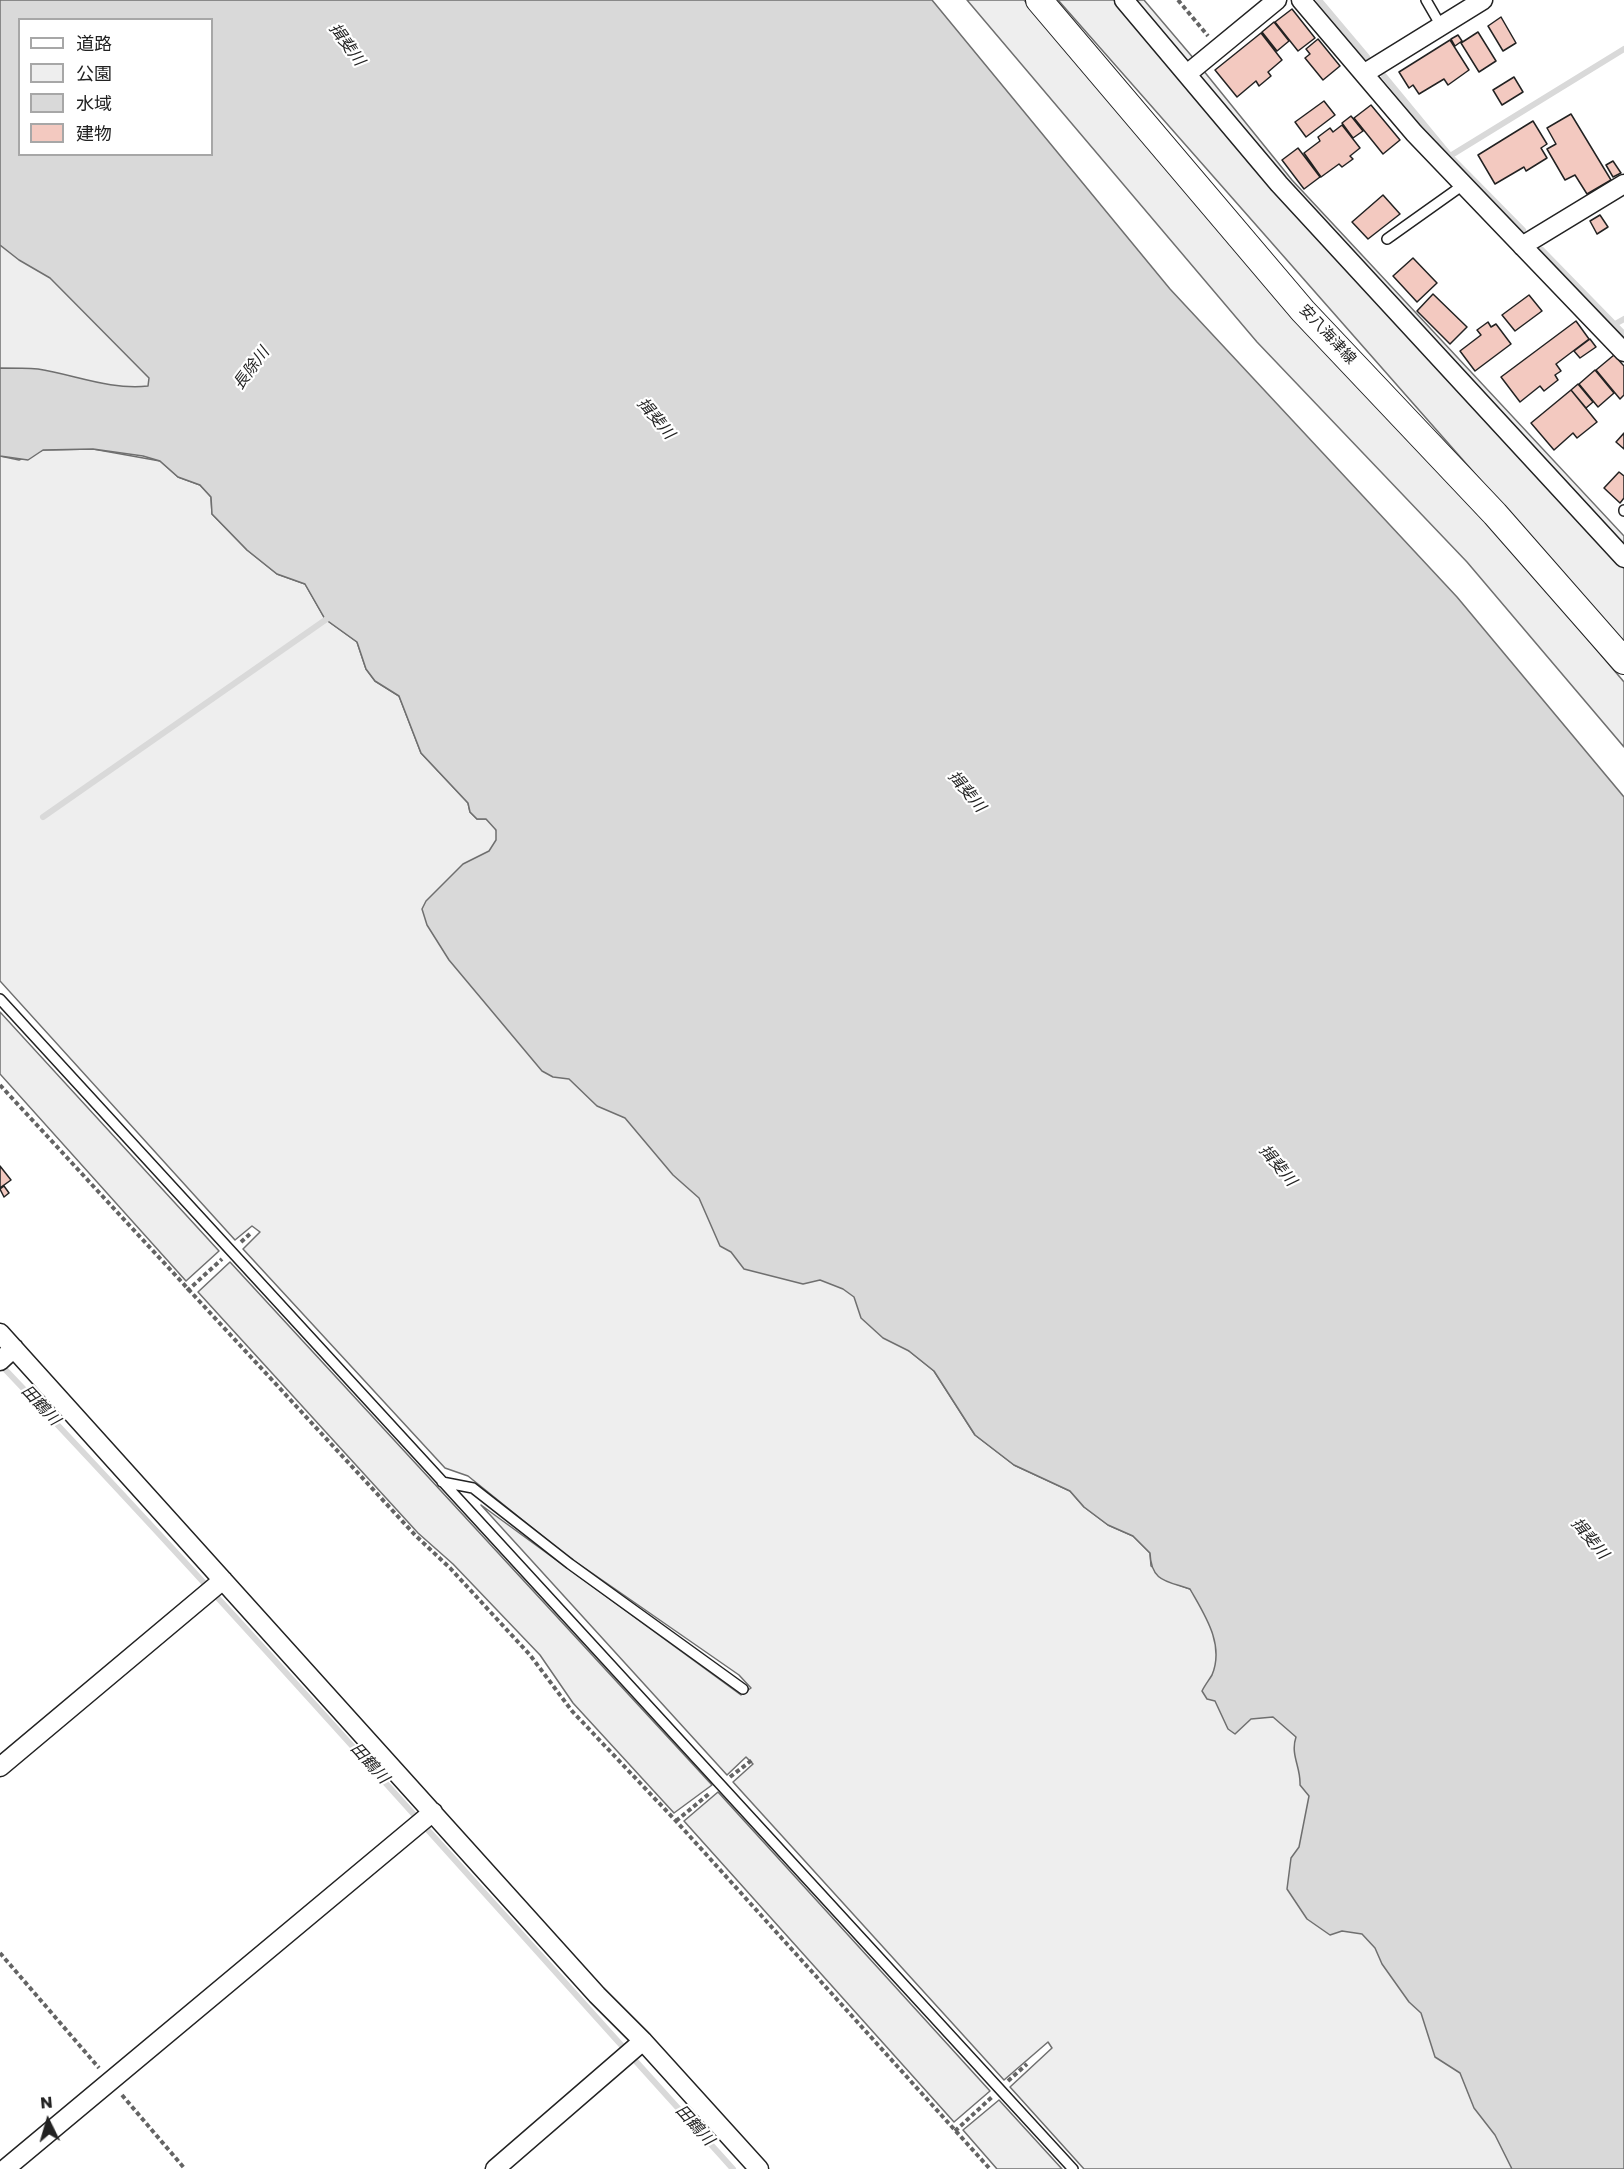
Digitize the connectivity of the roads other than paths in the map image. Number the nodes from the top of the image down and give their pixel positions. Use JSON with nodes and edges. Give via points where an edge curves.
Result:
{"nodes":[{"id":1,"x":1039,"y":0,"type":"edge"},
{"id":2,"x":1124,"y":0,"type":"edge"},
{"id":3,"x":1277,"y":0,"type":"edge"},
{"id":4,"x":1301,"y":0,"type":"edge"},
{"id":5,"x":1426,"y":0,"type":"edge"},
{"id":6,"x":1483,"y":0,"type":"edge"},
{"id":7,"x":1441,"y":26,"type":"junction"},
{"id":8,"x":1365,"y":73,"type":"junction"},
{"id":9,"x":1187,"y":74,"type":"junction"},
{"id":10,"x":1624,"y":184,"type":"edge"},
{"id":11,"x":1463,"y":185,"type":"junction"},
{"id":12,"x":1387,"y":239,"type":"dead end"},
{"id":13,"x":1522,"y":246,"type":"junction"},
{"id":14,"x":1624,"y":352,"type":"edge"},
{"id":15,"x":1624,"y":558,"type":"edge"},
{"id":16,"x":1624,"y":661,"type":"edge"},
{"id":17,"x":0,"y":999,"type":"edge"},
{"id":18,"x":0,"y":1333,"type":"edge"},
{"id":19,"x":8,"y":1354,"type":"edge"},
{"id":20,"x":442,"y":1482,"type":"junction"},
{"id":21,"x":221,"y":1582,"type":"junction"},
{"id":22,"x":743,"y":1689,"type":"dead end"},
{"id":23,"x":0,"y":1767,"type":"edge"},
{"id":24,"x":431,"y":1813,"type":"junction"},
{"id":25,"x":641,"y":2043,"type":"junction"},
{"id":26,"x":5,"y":2169,"type":"edge"},
{"id":27,"x":495,"y":2169,"type":"edge"},
{"id":28,"x":759,"y":2169,"type":"edge"},
{"id":29,"x":1073,"y":2169,"type":"edge"}],
"edges":[{"from":1,"to":16,"type":"main road","name":"安八海津線","via":[[1303,311],[1495,514]]},
{"from":2,"to":9,"type":"street"},
{"from":3,"to":9,"type":"street"},
{"from":4,"to":8,"type":"street"},
{"from":5,"to":7,"type":"lane"},
{"from":6,"to":7,"type":"street"},
{"from":7,"to":8,"type":"street"},
{"from":8,"to":11,"type":"street"},
{"from":9,"to":15,"type":"street","via":[[1346,258]]},
{"from":10,"to":13,"type":"street"},
{"from":11,"to":12,"type":"lane"},
{"from":11,"to":13,"type":"street"},
{"from":13,"to":14,"type":"street"},
{"from":17,"to":20,"type":"lane"},
{"from":18,"to":19,"type":"street"},
{"from":19,"to":21,"type":"street"},
{"from":20,"to":22,"type":"lane","via":[[473,1488],[570,1564]]},
{"from":20,"to":29,"type":"lane"},
{"from":21,"to":23,"type":"street"},
{"from":21,"to":24,"type":"street"},
{"from":24,"to":25,"type":"street"},
{"from":24,"to":26,"type":"street"},
{"from":25,"to":27,"type":"street"},
{"from":25,"to":28,"type":"street"}]}
